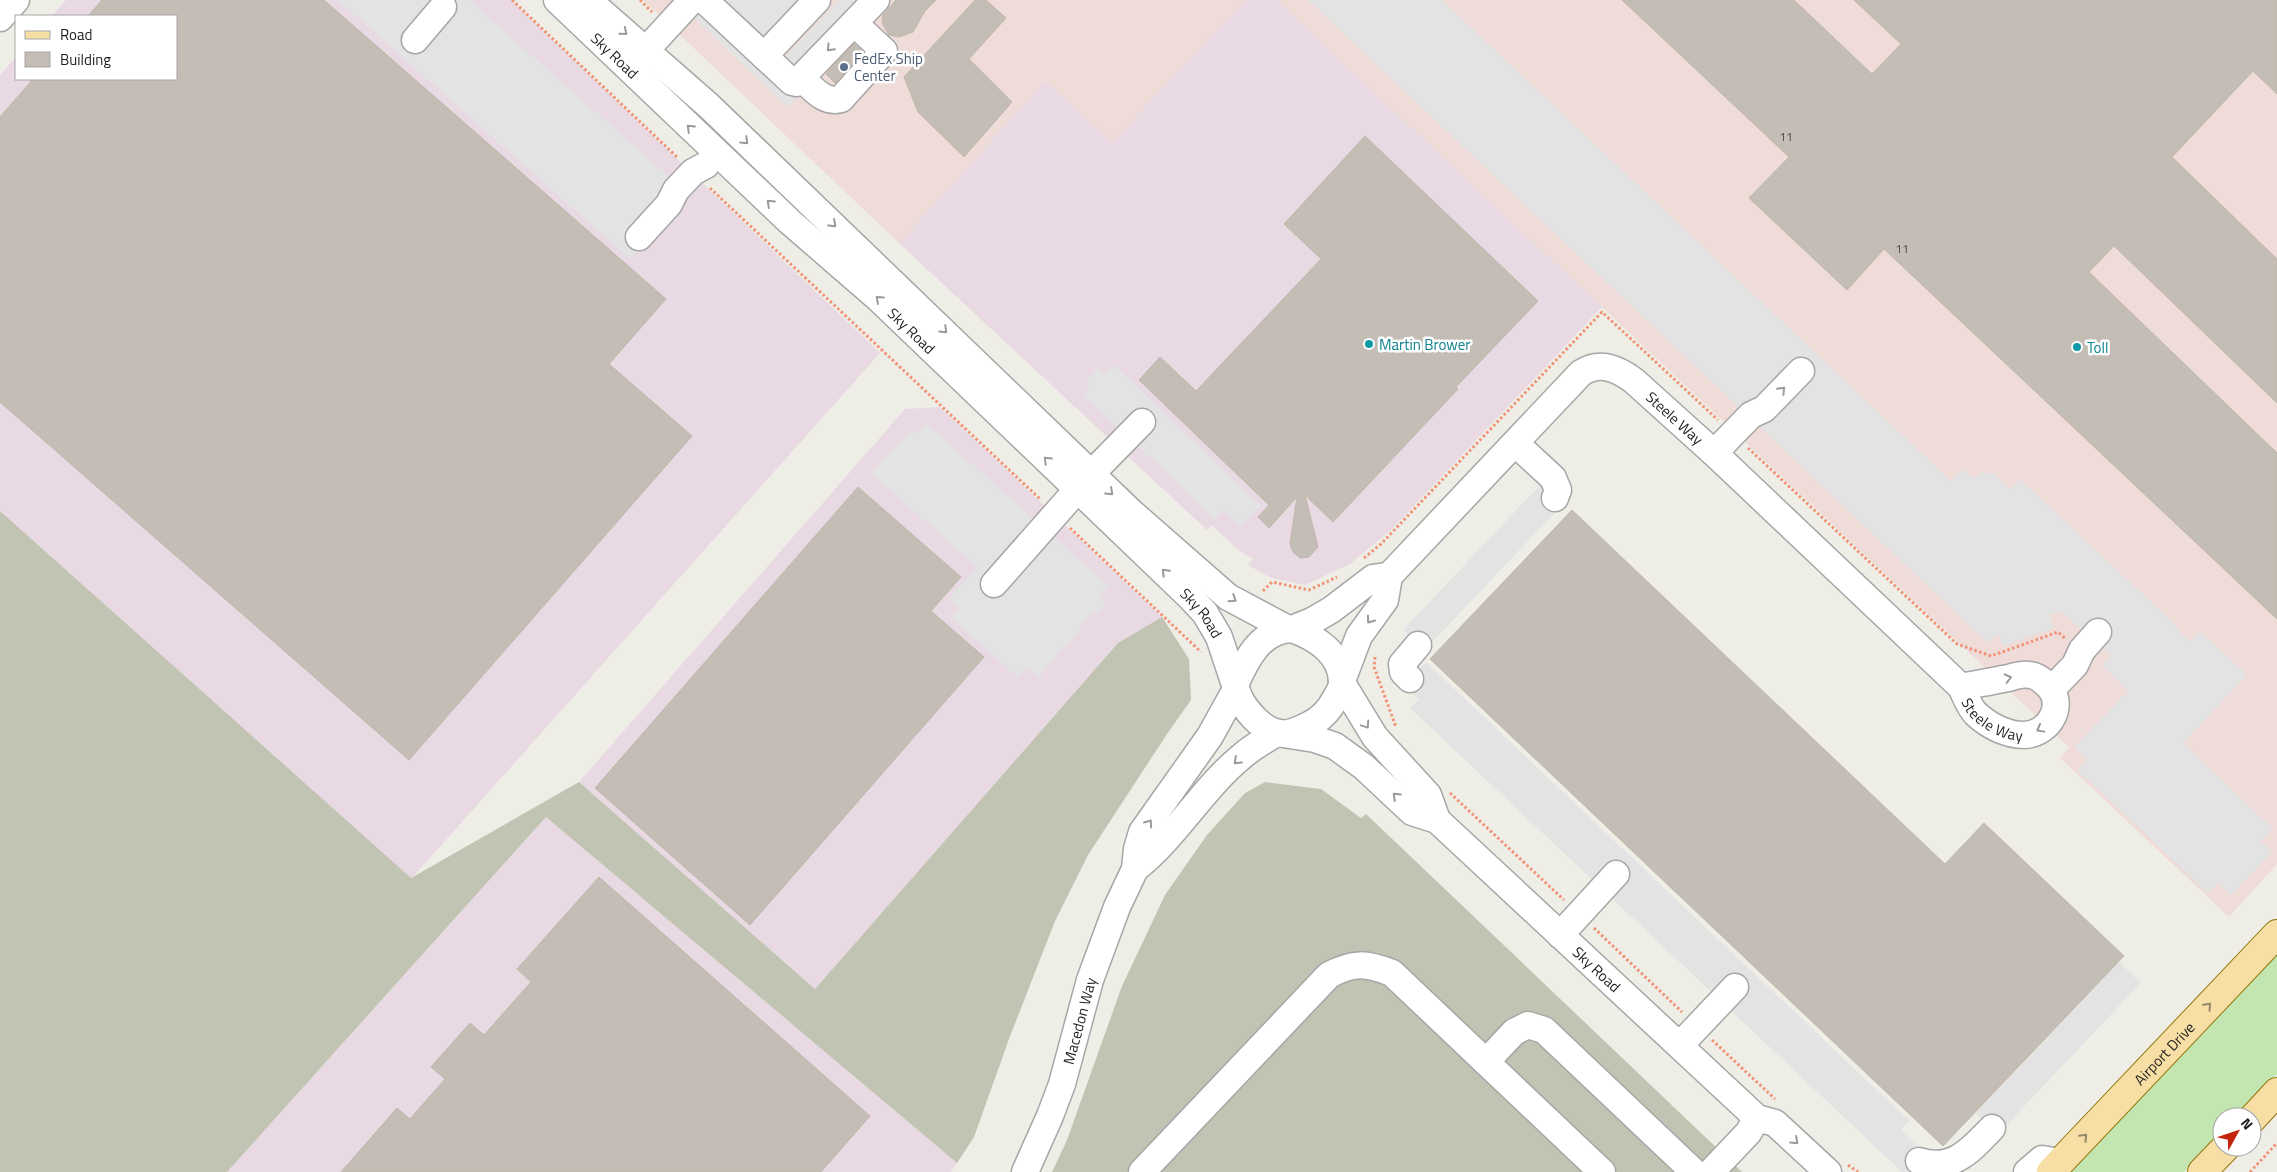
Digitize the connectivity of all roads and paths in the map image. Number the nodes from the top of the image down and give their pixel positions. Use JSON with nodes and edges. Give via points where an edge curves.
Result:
{"nodes":[{"id":1,"x":16,"y":0,"type":"edge"},
{"id":2,"x":512,"y":0,"type":"edge"},
{"id":3,"x":557,"y":0,"type":"edge"},
{"id":4,"x":588,"y":0,"type":"edge"},
{"id":5,"x":692,"y":0,"type":"edge"},
{"id":6,"x":704,"y":0,"type":"edge"},
{"id":7,"x":817,"y":0,"type":"edge"},
{"id":8,"x":876,"y":0,"type":"edge"},
{"id":9,"x":443,"y":7,"type":"dead end"},
{"id":10,"x":0,"y":18,"type":"edge"},
{"id":11,"x":854,"y":23,"type":"junction"},
{"id":12,"x":416,"y":40,"type":"dead end"},
{"id":13,"x":764,"y":56,"type":"junction"},
{"id":14,"x":637,"y":60,"type":"junction"},
{"id":15,"x":802,"y":78,"type":"junction"},
{"id":16,"x":704,"y":167,"type":"junction"},
{"id":17,"x":639,"y":237,"type":"dead end"},
{"id":18,"x":1801,"y":371,"type":"dead end"},
{"id":19,"x":1142,"y":422,"type":"dead end"},
{"id":20,"x":1737,"y":438,"type":"junction"},
{"id":21,"x":1515,"y":443,"type":"junction"},
{"id":22,"x":1720,"y":458,"type":"junction"},
{"id":23,"x":1084,"y":482,"type":"junction"},
{"id":24,"x":1555,"y":498,"type":"dead end"},
{"id":25,"x":1056,"y":515,"type":"junction"},
{"id":26,"x":1362,"y":560,"type":"dead end"},
{"id":27,"x":1339,"y":575,"type":"dead end"},
{"id":28,"x":1389,"y":576,"type":"junction"},
{"id":29,"x":994,"y":584,"type":"dead end"},
{"id":30,"x":1247,"y":608,"type":"junction"},
{"id":31,"x":1290,"y":629,"type":"junction"},
{"id":32,"x":2103,"y":636,"type":"dead end"},
{"id":33,"x":1219,"y":637,"type":"junction"},
{"id":34,"x":1418,"y":644,"type":"dead end"},
{"id":35,"x":2078,"y":659,"type":"junction"},
{"id":36,"x":1410,"y":679,"type":"dead end"},
{"id":37,"x":1342,"y":682,"type":"junction"},
{"id":38,"x":1236,"y":687,"type":"junction"},
{"id":39,"x":1961,"y":687,"type":"junction"},
{"id":40,"x":2052,"y":689,"type":"junction"},
{"id":41,"x":1280,"y":733,"type":"junction"},
{"id":42,"x":1437,"y":820,"type":"junction"},
{"id":43,"x":1135,"y":869,"type":"junction"},
{"id":44,"x":1616,"y":874,"type":"dead end"},
{"id":45,"x":2277,"y":934,"type":"edge"},
{"id":46,"x":1560,"y":935,"type":"junction"},
{"id":47,"x":1735,"y":987,"type":"dead end"},
{"id":48,"x":1680,"y":1045,"type":"junction"},
{"id":49,"x":1486,"y":1062,"type":"junction"},
{"id":50,"x":2277,"y":1092,"type":"edge"},
{"id":51,"x":2262,"y":1108,"type":"edge"},
{"id":52,"x":1757,"y":1118,"type":"junction"},
{"id":53,"x":1992,"y":1128,"type":"dead end"},
{"id":54,"x":2277,"y":1143,"type":"edge"},
{"id":55,"x":2216,"y":1157,"type":"edge"},
{"id":56,"x":1918,"y":1161,"type":"dead end"},
{"id":57,"x":2056,"y":1167,"type":"edge"},
{"id":58,"x":1025,"y":1172,"type":"edge"},
{"id":59,"x":1142,"y":1172,"type":"edge"},
{"id":60,"x":1602,"y":1172,"type":"edge"},
{"id":61,"x":1694,"y":1172,"type":"edge"},
{"id":62,"x":1711,"y":1172,"type":"edge"},
{"id":63,"x":1801,"y":1172,"type":"edge"},
{"id":64,"x":1828,"y":1172,"type":"edge"},
{"id":65,"x":2027,"y":1172,"type":"edge"},
{"id":66,"x":2202,"y":1172,"type":"edge"},
{"id":67,"x":2250,"y":1172,"type":"edge"}],
"edges":[{"from":1,"to":10,"type":"street"},
{"from":2,"to":16,"type":"path"},
{"from":3,"to":14,"type":"street","name":"Sky Road"},
{"from":4,"to":14,"type":"street","name":"Sky Road","one_way":true},
{"from":5,"to":14,"type":"street"},
{"from":6,"to":13,"type":"street"},
{"from":7,"to":13,"type":"street"},
{"from":8,"to":11,"type":"street"},
{"from":9,"to":12,"type":"street"},
{"from":11,"to":15,"type":"street","one_way":true},
{"from":11,"to":15,"type":"street","via":[[884,51],[844,95],[834,101],[828,100]]},
{"from":13,"to":15,"type":"street","via":[[792,82]]},
{"from":16,"to":14,"type":"street","name":"Sky Road","one_way":true},
{"from":14,"to":23,"type":"street","name":"Sky Road","one_way":true,"via":[[709,106],[865,254]]},
{"from":16,"to":17,"type":"street","via":[[676,190],[669,204]]},
{"from":23,"to":16,"type":"street","name":"Sky Road","one_way":true,"via":[[797,228]]},
{"from":16,"to":25,"type":"path"},
{"from":20,"to":18,"type":"street","one_way":true,"via":[[1751,415],[1764,409]]},
{"from":19,"to":23,"type":"street"},
{"from":20,"to":22,"type":"street"},
{"from":20,"to":26,"type":"path","via":[[1602,312],[1381,544]]},
{"from":20,"to":35,"type":"path","via":[[1957,644],[1991,656],[2058,632]]},
{"from":21,"to":22,"type":"street","name":"Steele Way","via":[[1581,373],[1604,366],[1634,380]]},
{"from":21,"to":24,"type":"street","via":[[1553,478],[1558,490]]},
{"from":21,"to":28,"type":"street","name":"Steele Way"},
{"from":22,"to":39,"type":"street","name":"Steele Way"},
{"from":23,"to":25,"type":"street"},
{"from":23,"to":30,"type":"street","name":"Sky Road","one_way":true},
{"from":33,"to":23,"type":"street","name":"Sky Road","one_way":true,"via":[[1190,596]]},
{"from":25,"to":29,"type":"street"},
{"from":25,"to":33,"type":"path","via":[[1203,654]]},
{"from":27,"to":30,"type":"path","via":[[1309,590],[1272,582]]},
{"from":28,"to":31,"type":"street","name":"Steele Way","via":[[1373,578],[1332,610]]},
{"from":28,"to":37,"type":"street","one_way":true,"via":[[1385,600],[1359,636]]},
{"from":30,"to":31,"type":"street","name":"Sky Road"},
{"from":31,"to":37,"type":"street","via":[[1312,637],[1329,652]]},
{"from":31,"to":38,"type":"street","via":[[1271,635],[1252,651]]},
{"from":32,"to":35,"type":"street","via":[[2091,659]]},
{"from":33,"to":38,"type":"street","name":"Sky Road"},
{"from":34,"to":36,"type":"street","via":[[1402,664],[1403,672]]},
{"from":35,"to":40,"type":"street"},
{"from":37,"to":41,"type":"street","via":[[1322,717],[1301,729]]},
{"from":37,"to":42,"type":"street","name":"Sky Road","one_way":true,"via":[[1375,737],[1428,795]]},
{"from":38,"to":41,"type":"street","via":[[1239,698],[1251,715],[1267,728]]},
{"from":43,"to":38,"type":"street","name":"Macedon Way","one_way":true,"via":[[1142,832],[1210,736]]},
{"from":39,"to":40,"type":"street","name":"Steele Way","one_way":true,"via":[[2029,674]]},
{"from":40,"to":39,"type":"street","name":"Steele Way","one_way":true,"via":[[2056,698],[2052,720],[2042,730],[2026,735],[1995,728],[1974,713]]},
{"from":42,"to":41,"type":"street","name":"Sky Road","one_way":true,"via":[[1412,812],[1364,767],[1335,746]]},
{"from":41,"to":43,"type":"street","name":"Macedon Way","one_way":true,"via":[[1241,757],[1150,858]]},
{"from":42,"to":46,"type":"street","name":"Sky Road"},
{"from":43,"to":58,"type":"street","name":"Macedon Way","via":[[1101,946],[1062,1084]]},
{"from":44,"to":46,"type":"street"},
{"from":57,"to":45,"type":"main road","name":"Airport Drive","one_way":true},
{"from":46,"to":48,"type":"street","name":"Sky Road"},
{"from":47,"to":48,"type":"street"},
{"from":48,"to":52,"type":"street","name":"Sky Road"},
{"from":49,"to":59,"type":"street","via":[[1392,973],[1375,966],[1358,964],[1343,967],[1329,975]]},
{"from":49,"to":60,"type":"street"},
{"from":49,"to":61,"type":"street","via":[[1514,1032],[1528,1025],[1544,1030]]},
{"from":50,"to":51,"type":"main road"},
{"from":52,"to":62,"type":"street","via":[[1748,1133]]},
{"from":52,"to":63,"type":"street","name":"Sky Road","via":[[1763,1135]]},
{"from":52,"to":64,"type":"street","name":"Sky Road","one_way":true,"via":[[1775,1123]]},
{"from":53,"to":56,"type":"street","via":[[1963,1158],[1948,1167],[1928,1167]]},
{"from":54,"to":67,"type":"path"},
{"from":55,"to":66,"type":"main road"},
{"from":57,"to":65,"type":"street","via":[[2042,1159]]}]}
